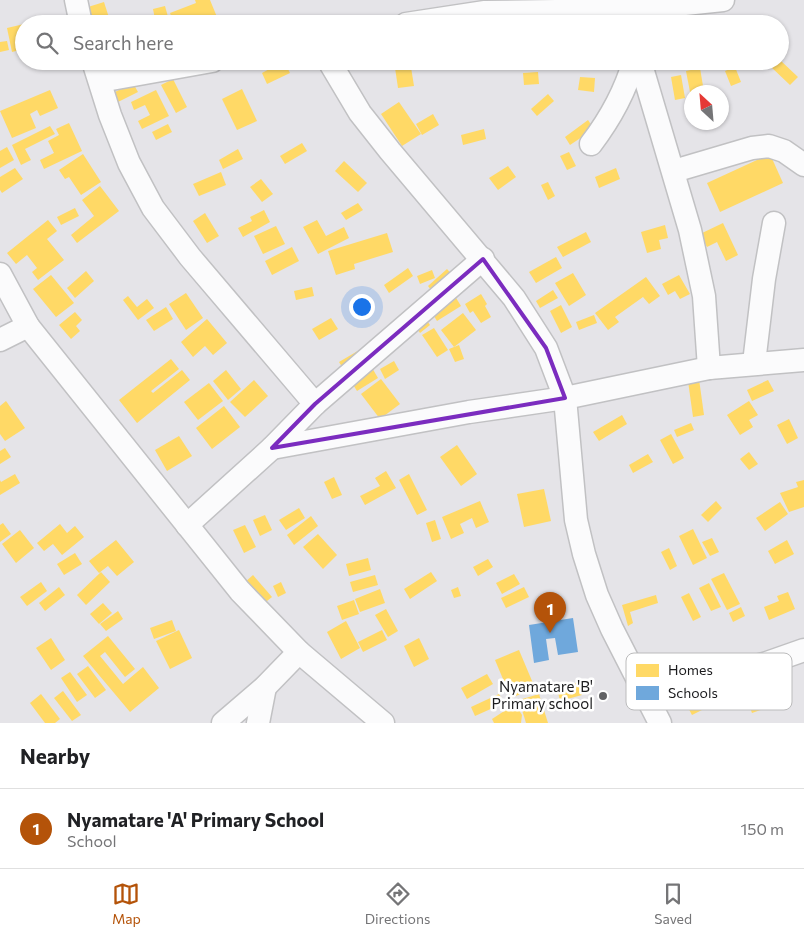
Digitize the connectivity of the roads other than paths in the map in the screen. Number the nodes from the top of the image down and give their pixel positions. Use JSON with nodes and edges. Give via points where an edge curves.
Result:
{"nodes":[{"id":1,"x":76,"y":0,"type":"edge"},
{"id":2,"x":723,"y":0,"type":"edge"},
{"id":3,"x":80,"y":15,"type":"edge"},
{"id":4,"x":465,"y":15,"type":"edge"},
{"id":5,"x":572,"y":15,"type":"edge"},
{"id":6,"x":641,"y":15,"type":"edge"},
{"id":7,"x":334,"y":70,"type":"edge"},
{"id":8,"x":631,"y":70,"type":"edge"},
{"id":9,"x":643,"y":70,"type":"edge"},
{"id":10,"x":96,"y":71,"type":"edge"},
{"id":11,"x":591,"y":144,"type":"dead end"},
{"id":12,"x":804,"y":165,"type":"edge"},
{"id":13,"x":674,"y":171,"type":"junction"},
{"id":14,"x":774,"y":224,"type":"dead end"},
{"id":15,"x":482,"y":259,"type":"junction"},
{"id":16,"x":0,"y":274,"type":"edge"},
{"id":17,"x":28,"y":326,"type":"junction"},
{"id":18,"x":0,"y":340,"type":"edge"},
{"id":19,"x":804,"y":360,"type":"edge"},
{"id":20,"x":754,"y":363,"type":"junction"},
{"id":21,"x":709,"y":368,"type":"junction"},
{"id":22,"x":565,"y":398,"type":"junction"},
{"id":23,"x":315,"y":404,"type":"junction"},
{"id":24,"x":272,"y":448,"type":"junction"},
{"id":25,"x":187,"y":525,"type":"junction"},
{"id":26,"x":804,"y":650,"type":"edge"},
{"id":27,"x":299,"y":652,"type":"junction"},
{"id":28,"x":792,"y":654,"type":"edge"},
{"id":29,"x":626,"y":657,"type":"edge"},
{"id":30,"x":265,"y":687,"type":"junction"},
{"id":31,"x":653,"y":710,"type":"edge"},
{"id":32,"x":381,"y":722,"type":"edge"},
{"id":33,"x":223,"y":723,"type":"edge"},
{"id":34,"x":258,"y":723,"type":"edge"},
{"id":35,"x":660,"y":723,"type":"edge"}],
"edges":[{"from":1,"to":3,"type":"street"},
{"from":2,"to":6,"type":"street"},
{"from":4,"to":5,"type":"street","via":[[485,12]]},
{"from":7,"to":15,"type":"street","via":[[360,113]]},
{"from":8,"to":11,"type":"street","via":[[620,98]]},
{"from":9,"to":13,"type":"street"},
{"from":10,"to":23,"type":"street","via":[[129,163],[153,208],[190,257]]},
{"from":12,"to":13,"type":"street","via":[[784,151],[769,146]]},
{"from":13,"to":21,"type":"street","via":[[704,296]]},
{"from":14,"to":20,"type":"street"},
{"from":15,"to":22,"type":"street","via":[[514,298],[546,348]]},
{"from":15,"to":23,"type":"street"},
{"from":16,"to":17,"type":"street"},
{"from":17,"to":18,"type":"street"},
{"from":17,"to":25,"type":"street"},
{"from":19,"to":20,"type":"street"},
{"from":20,"to":21,"type":"street"},
{"from":21,"to":22,"type":"street"},
{"from":22,"to":24,"type":"street","via":[[450,415]]},
{"from":22,"to":29,"type":"street","via":[[576,520],[584,554],[604,612]]},
{"from":23,"to":24,"type":"street"},
{"from":24,"to":25,"type":"street"},
{"from":25,"to":27,"type":"street","via":[[240,591]]},
{"from":26,"to":28,"type":"street"},
{"from":27,"to":30,"type":"street"},
{"from":27,"to":32,"type":"street"},
{"from":30,"to":33,"type":"street"},
{"from":30,"to":34,"type":"street"},
{"from":31,"to":35,"type":"street"}]}
